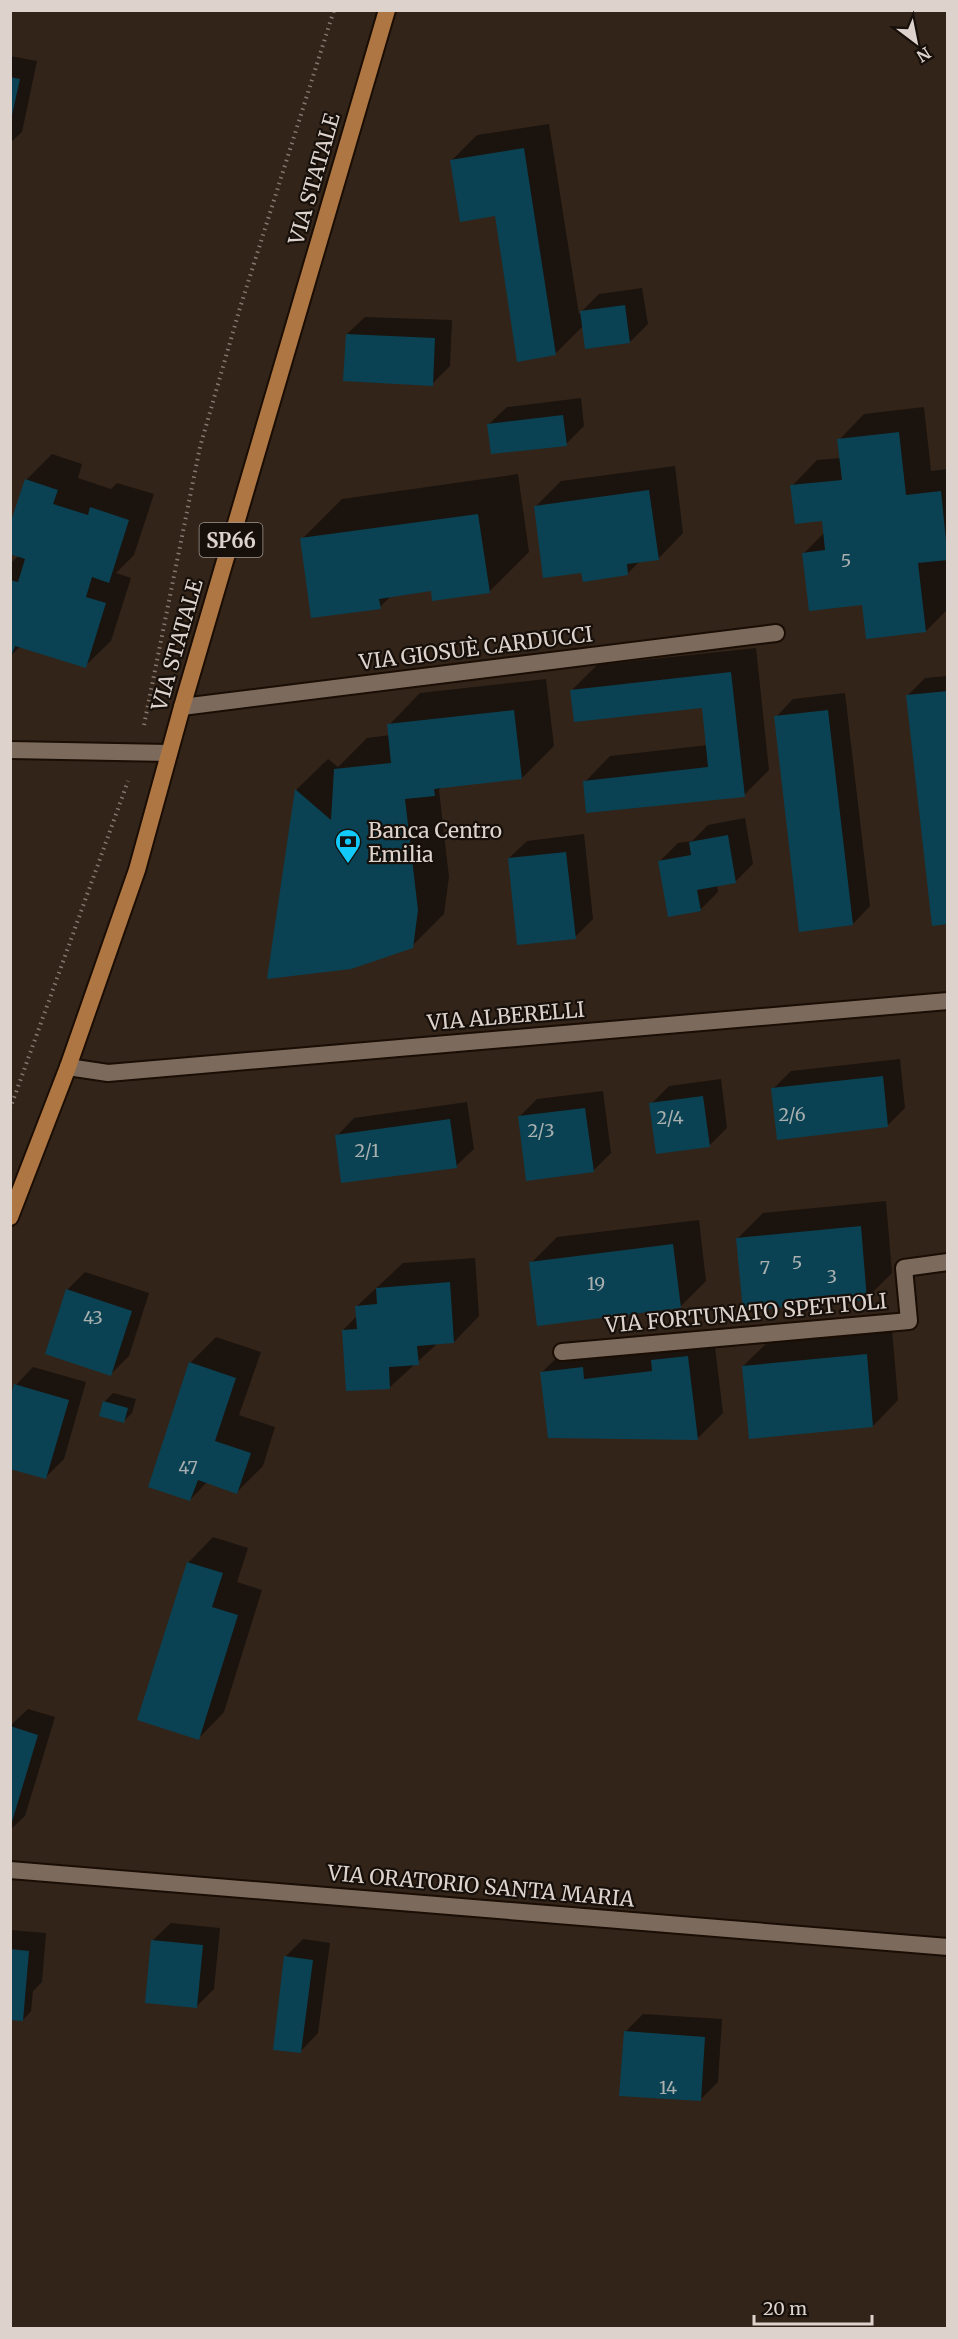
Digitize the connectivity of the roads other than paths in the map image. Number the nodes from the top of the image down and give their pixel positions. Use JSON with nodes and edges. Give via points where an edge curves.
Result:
{"nodes":[{"id":1,"x":387,"y":10,"type":"edge"},
{"id":2,"x":776,"y":633,"type":"dead end"},
{"id":3,"x":182,"y":707,"type":"junction"},
{"id":4,"x":10,"y":750,"type":"edge"},
{"id":5,"x":169,"y":753,"type":"junction"},
{"id":6,"x":948,"y":1001,"type":"edge"},
{"id":7,"x":68,"y":1066,"type":"junction"},
{"id":8,"x":10,"y":1217,"type":"edge"},
{"id":9,"x":948,"y":1262,"type":"edge"},
{"id":10,"x":562,"y":1352,"type":"dead end"},
{"id":11,"x":10,"y":1870,"type":"edge"},
{"id":12,"x":948,"y":1947,"type":"edge"}],
"edges":[{"from":1,"to":3,"type":"main road","name":"VIA STATALE","number":"SP66"},
{"from":2,"to":3,"type":"street","name":"VIA GIOSUÈ CARDUCCI"},
{"from":3,"to":5,"type":"main road","name":"VIA STATALE","number":"SP66"},
{"from":4,"to":5,"type":"street"},
{"from":5,"to":7,"type":"main road","name":"VIA STATALE","number":"SP66","via":[[137,870]]},
{"from":6,"to":7,"type":"street","name":"VIA ALBERELLI","via":[[108,1073]]},
{"from":7,"to":8,"type":"main road","name":"VIA STATALE","number":"SP66"},
{"from":9,"to":10,"type":"street","name":"VIA FORTUNATO SPETTOLI","via":[[904,1268],[909,1321]]},
{"from":11,"to":12,"type":"street","name":"VIA ORATORIO SANTA MARIA"}]}
